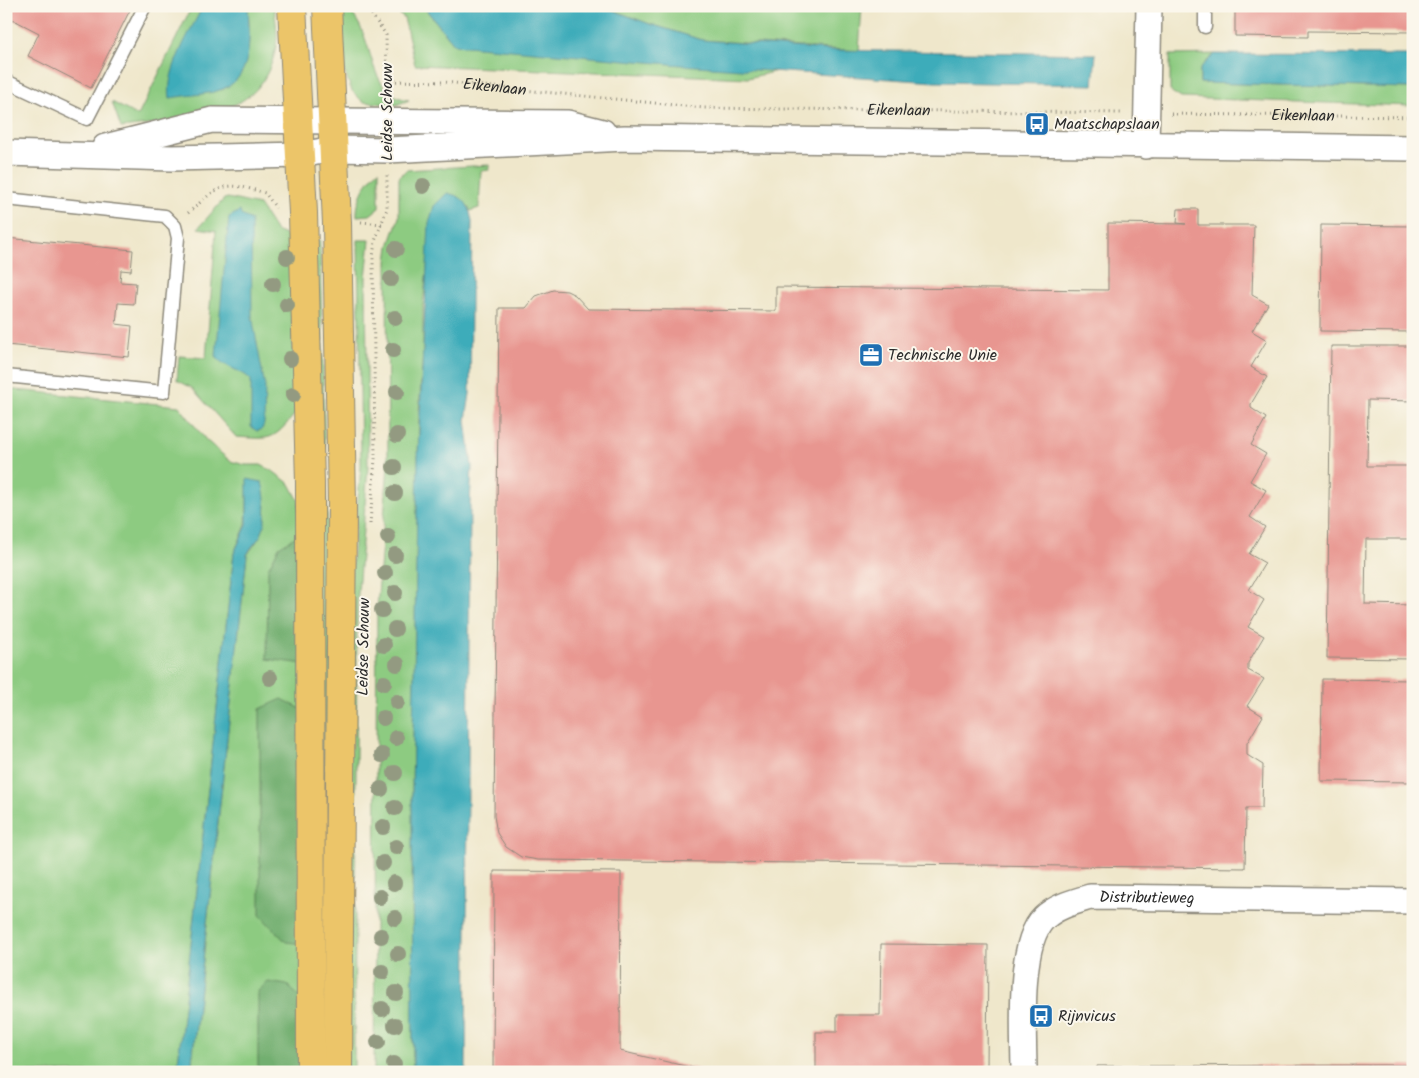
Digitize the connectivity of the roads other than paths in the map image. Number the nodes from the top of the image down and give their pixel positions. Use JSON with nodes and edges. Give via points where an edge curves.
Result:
{"nodes":[{"id":1,"x":145,"y":6,"type":"edge"},
{"id":2,"x":292,"y":6,"type":"edge"},
{"id":3,"x":328,"y":6,"type":"edge"},
{"id":4,"x":1149,"y":6,"type":"edge"},
{"id":5,"x":1205,"y":6,"type":"edge"},
{"id":6,"x":1205,"y":27,"type":"dead end"},
{"id":7,"x":6,"y":81,"type":"edge"},
{"id":8,"x":298,"y":121,"type":"junction"},
{"id":9,"x":333,"y":122,"type":"junction"},
{"id":10,"x":624,"y":138,"type":"junction"},
{"id":11,"x":1146,"y":146,"type":"junction"},
{"id":12,"x":1413,"y":148,"type":"edge"},
{"id":13,"x":334,"y":150,"type":"junction"},
{"id":14,"x":6,"y":152,"type":"edge"},
{"id":15,"x":77,"y":154,"type":"junction"},
{"id":16,"x":300,"y":155,"type":"junction"},
{"id":17,"x":6,"y":199,"type":"edge"},
{"id":18,"x":6,"y":376,"type":"edge"},
{"id":19,"x":1413,"y":901,"type":"edge"},
{"id":20,"x":311,"y":1072,"type":"edge"},
{"id":21,"x":338,"y":1072,"type":"edge"},
{"id":22,"x":1024,"y":1072,"type":"edge"}],
"edges":[{"from":1,"to":7,"type":"lane","via":[[88,119]]},
{"from":2,"to":8,"type":"main road"},
{"from":3,"to":9,"type":"main road","name":"Leidse Schouw"},
{"from":4,"to":11,"type":"street"},
{"from":5,"to":6,"type":"lane"},
{"from":8,"to":9,"type":"street","name":"Eikenlaan"},
{"from":8,"to":15,"type":"street","via":[[212,120]]},
{"from":8,"to":16,"type":"main road"},
{"from":9,"to":10,"type":"street","name":"Eikenlaan","via":[[568,123]]},
{"from":9,"to":13,"type":"main road","name":"Leidse Schouw"},
{"from":10,"to":11,"type":"street","name":"Eikenlaan"},
{"from":10,"to":13,"type":"street","name":"Eikenlaan"},
{"from":11,"to":12,"type":"street","name":"Eikenlaan"},
{"from":13,"to":16,"type":"street","name":"Eikenlaan"},
{"from":13,"to":21,"type":"main road","name":"Leidse Schouw","via":[[342,505]]},
{"from":14,"to":15,"type":"street"},
{"from":15,"to":16,"type":"street","via":[[172,158]]},
{"from":16,"to":20,"type":"main road","via":[[310,502]]},
{"from":17,"to":18,"type":"lane","via":[[165,216],[175,226],[178,238],[164,392]]},
{"from":19,"to":22,"type":"street","name":"Distributieweg","via":[[1090,896],[1062,906],[1044,918],[1032,938],[1026,959]]}]}
